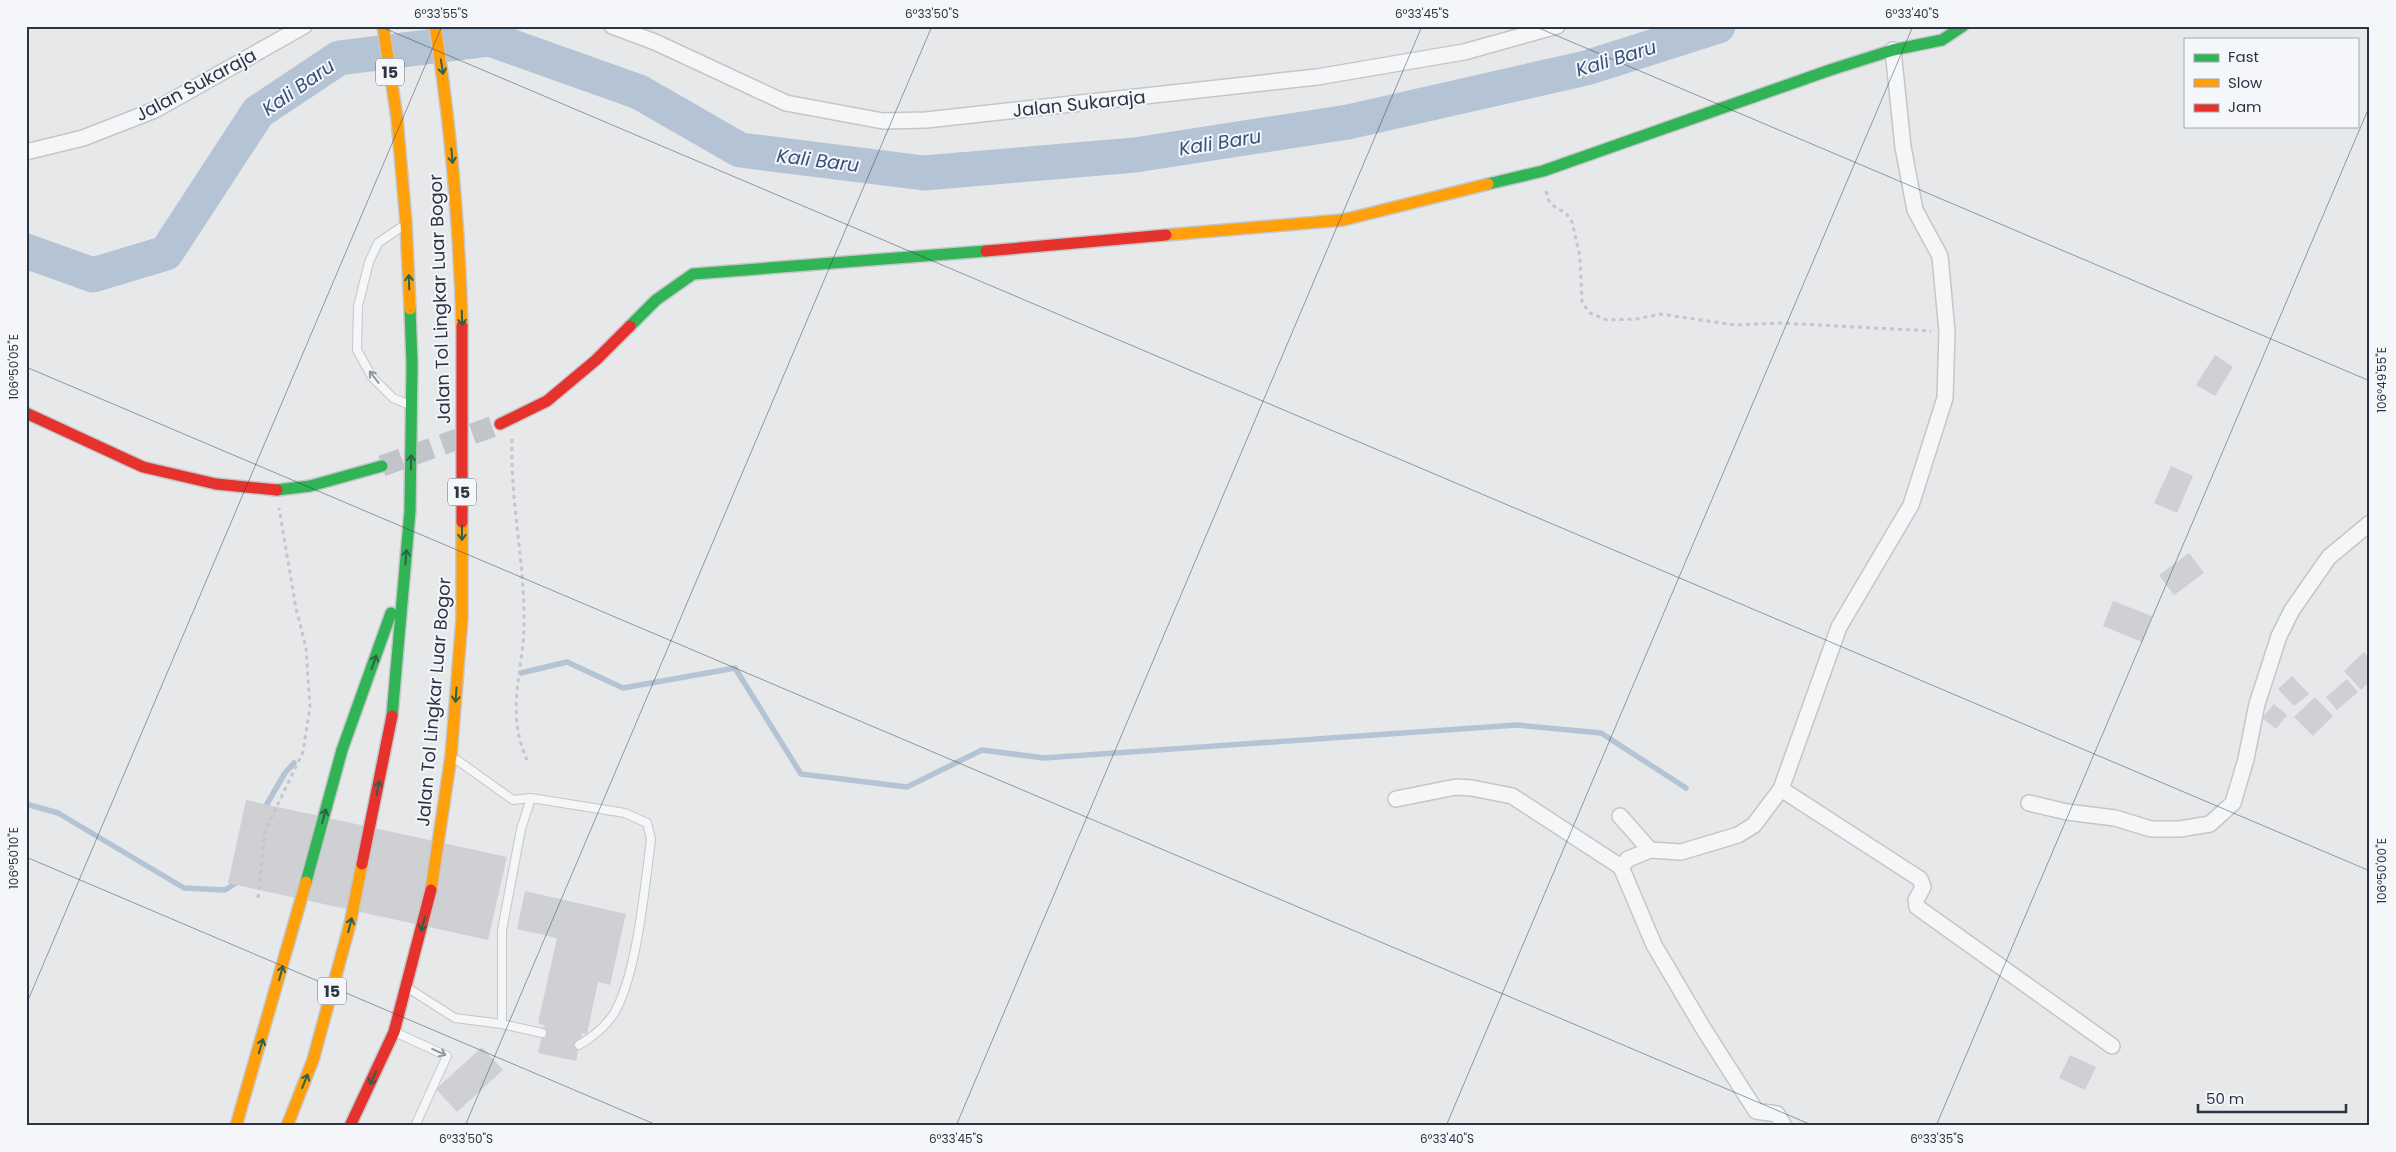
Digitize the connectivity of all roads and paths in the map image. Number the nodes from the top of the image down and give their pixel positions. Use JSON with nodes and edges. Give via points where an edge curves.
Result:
{"nodes":[{"id":1,"x":304,"y":26,"type":"edge"},
{"id":2,"x":383,"y":26,"type":"edge"},
{"id":3,"x":436,"y":26,"type":"edge"},
{"id":4,"x":612,"y":26,"type":"edge"},
{"id":5,"x":1557,"y":26,"type":"edge"},
{"id":6,"x":1963,"y":26,"type":"edge"},
{"id":7,"x":1893,"y":50,"type":"junction"},
{"id":8,"x":26,"y":152,"type":"edge"},
{"id":9,"x":1543,"y":171,"type":"junction"},
{"id":10,"x":406,"y":223,"type":"junction"},
{"id":11,"x":1947,"y":332,"type":"junction"},
{"id":12,"x":412,"y":405,"type":"junction"},
{"id":13,"x":26,"y":413,"type":"edge"},
{"id":14,"x":512,"y":420,"type":"junction"},
{"id":15,"x":500,"y":424,"type":"tunnel mouth"},
{"id":16,"x":382,"y":466,"type":"tunnel mouth"},
{"id":17,"x":277,"y":490,"type":"junction"},
{"id":18,"x":2370,"y":523,"type":"edge"},
{"id":19,"x":404,"y":578,"type":"junction"},
{"id":20,"x":451,"y":756,"type":"junction"},
{"id":21,"x":527,"y":760,"type":"dead end"},
{"id":22,"x":1781,"y":789,"type":"junction"},
{"id":23,"x":531,"y":798,"type":"junction"},
{"id":24,"x":1396,"y":799,"type":"dead end"},
{"id":25,"x":2030,"y":803,"type":"dead end"},
{"id":26,"x":1620,"y":816,"type":"dead end"},
{"id":27,"x":1650,"y":850,"type":"junction"},
{"id":28,"x":1621,"y":867,"type":"junction"},
{"id":29,"x":258,"y":898,"type":"dead end"},
{"id":30,"x":406,"y":987,"type":"junction"},
{"id":31,"x":502,"y":1024,"type":"junction"},
{"id":32,"x":394,"y":1032,"type":"junction"},
{"id":33,"x":542,"y":1033,"type":"dead end"},
{"id":34,"x":579,"y":1045,"type":"dead end"},
{"id":35,"x":2112,"y":1046,"type":"dead end"},
{"id":36,"x":236,"y":1126,"type":"edge"},
{"id":37,"x":286,"y":1126,"type":"edge"},
{"id":38,"x":350,"y":1126,"type":"edge"},
{"id":39,"x":415,"y":1126,"type":"edge"},
{"id":40,"x":1784,"y":1126,"type":"edge"}],
"edges":[{"from":1,"to":8,"type":"street","name":"Jalan Sukaraja","via":[[155,110],[83,138]]},
{"from":2,"to":10,"type":"main road","name":"Jalan Tol Lingkar Luar Bogor","number":"15","via":[[397,118]]},
{"from":3,"to":20,"type":"main road","name":"Jalan Tol Lingkar Luar Bogor","number":"15","one_way":true,"via":[[448,108],[459,234],[463,363],[462,618]]},
{"from":4,"to":5,"type":"street","name":"Jalan Sukaraja","via":[[655,42],[786,103],[883,121],[926,120],[1317,77],[1464,52]]},
{"from":6,"to":7,"type":"main road","via":[[1942,40]]},
{"from":7,"to":9,"type":"main road"},
{"from":7,"to":11,"type":"street","via":[[1903,147],[1915,210],[1940,256]]},
{"from":9,"to":11,"type":"path","via":[[1549,201],[1566,213],[1572,222],[1580,257],[1582,303],[1590,313],[1607,320],[1660,314],[1735,325],[1781,323]]},
{"from":9,"to":14,"type":"main road","via":[[1343,220],[693,274],[656,300],[596,360],[547,401]]},
{"from":12,"to":10,"type":"main road","name":"Jalan Tol Lingkar Luar Bogor","number":"15","one_way":true},
{"from":12,"to":10,"type":"lane","one_way":true,"via":[[393,398],[372,377],[357,350],[358,306],[369,262],[378,243]]},
{"from":11,"to":22,"type":"street","via":[[1945,398],[1911,505],[1839,626]]},
{"from":19,"to":12,"type":"main road","name":"Jalan Tol Lingkar Luar Bogor","number":"15","one_way":true,"via":[[410,511]]},
{"from":13,"to":17,"type":"main road","via":[[143,467],[216,484]]},
{"from":14,"to":15,"type":"main road"},
{"from":14,"to":21,"type":"path","via":[[511,455],[524,618],[515,701],[516,727]]},
{"from":16,"to":17,"type":"main road","via":[[310,486]]},
{"from":17,"to":29,"type":"path","via":[[296,608],[306,648],[310,707],[303,752],[265,831]]},
{"from":18,"to":25,"type":"street","via":[[2329,557],[2292,610],[2279,636],[2257,704],[2246,759],[2232,803],[2210,824],[2151,829],[2115,818]]},
{"from":36,"to":19,"type":"main road","one_way":true,"via":[[342,750]]},
{"from":37,"to":19,"type":"main road","name":"Jalan Tol Lingkar Luar Bogor","number":"15","one_way":true,"via":[[314,1060],[362,870],[391,723]]},
{"from":20,"to":23,"type":"lane","via":[[512,800]]},
{"from":20,"to":30,"type":"main road","name":"Jalan Tol Lingkar Luar Bogor","number":"15","one_way":true,"via":[[435,876]]},
{"from":22,"to":27,"type":"street","via":[[1754,825],[1738,835],[1681,852]]},
{"from":22,"to":35,"type":"street","via":[[1920,879],[1923,887],[1916,900],[1917,907]]},
{"from":23,"to":31,"type":"lane","via":[[521,829],[502,930]]},
{"from":23,"to":34,"type":"lane","via":[[625,813],[648,822],[651,839],[626,984],[614,1014],[597,1034]]},
{"from":24,"to":28,"type":"street","via":[[1456,787],[1512,796]]},
{"from":26,"to":27,"type":"street"},
{"from":27,"to":28,"type":"street","via":[[1628,859]]},
{"from":28,"to":40,"type":"street","via":[[1654,945],[1703,1028],[1756,1111],[1777,1114]]},
{"from":30,"to":31,"type":"lane","via":[[455,1018]]},
{"from":30,"to":32,"type":"main road","name":"Jalan Tol Lingkar Luar Bogor","number":"15"},
{"from":31,"to":33,"type":"lane"},
{"from":32,"to":38,"type":"main road","name":"Jalan Tol Lingkar Luar Bogor","number":"15","one_way":true},
{"from":32,"to":39,"type":"lane","one_way":true,"via":[[447,1056]]}]}
